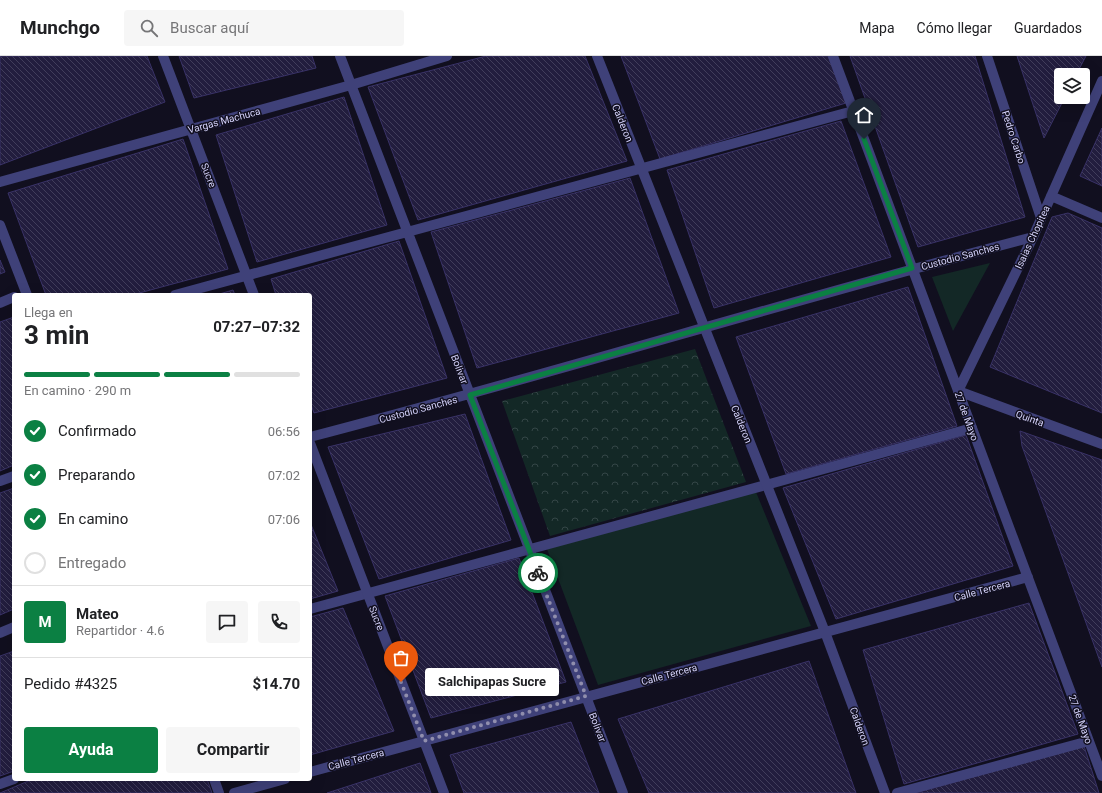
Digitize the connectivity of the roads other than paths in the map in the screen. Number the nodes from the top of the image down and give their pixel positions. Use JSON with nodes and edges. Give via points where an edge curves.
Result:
{"nodes":[{"id":1,"x":163,"y":56,"type":"edge"},
{"id":2,"x":340,"y":56,"type":"edge"},
{"id":3,"x":447,"y":56,"type":"edge"},
{"id":4,"x":597,"y":56,"type":"edge"},
{"id":5,"x":833,"y":56,"type":"edge"},
{"id":6,"x":987,"y":56,"type":"edge"},
{"id":7,"x":1102,"y":81,"type":"edge"},
{"id":8,"x":351,"y":85,"type":"junction"},
{"id":9,"x":853,"y":111,"type":"junction"},
{"id":10,"x":191,"y":129,"type":"junction"},
{"id":11,"x":641,"y":168,"type":"junction"},
{"id":12,"x":0,"y":182,"type":"edge"},
{"id":13,"x":1052,"y":196,"type":"junction"},
{"id":14,"x":1041,"y":218,"type":"junction"},
{"id":15,"x":1102,"y":218,"type":"edge"},
{"id":16,"x":0,"y":225,"type":"edge"},
{"id":17,"x":407,"y":232,"type":"junction"},
{"id":18,"x":1033,"y":237,"type":"junction"},
{"id":19,"x":912,"y":268,"type":"junction"},
{"id":20,"x":247,"y":276,"type":"junction"},
{"id":21,"x":24,"y":293,"type":"edge"},
{"id":22,"x":183,"y":293,"type":"edge"},
{"id":23,"x":253,"y":293,"type":"edge"},
{"id":24,"x":12,"y":298,"type":"edge"},
{"id":25,"x":0,"y":303,"type":"edge"},
{"id":26,"x":704,"y":329,"type":"junction"},
{"id":27,"x":958,"y":391,"type":"junction"},
{"id":28,"x":470,"y":395,"type":"junction"},
{"id":29,"x":972,"y":428,"type":"junction"},
{"id":30,"x":312,"y":437,"type":"edge"},
{"id":31,"x":1102,"y":444,"type":"edge"},
{"id":32,"x":312,"y":448,"type":"edge"},
{"id":33,"x":12,"y":477,"type":"edge"},
{"id":34,"x":0,"y":481,"type":"edge"},
{"id":35,"x":766,"y":486,"type":"junction"},
{"id":36,"x":529,"y":549,"type":"junction"},
{"id":37,"x":1028,"y":577,"type":"junction"},
{"id":38,"x":367,"y":593,"type":"junction"},
{"id":39,"x":312,"y":608,"type":"edge"},
{"id":40,"x":12,"y":629,"type":"edge"},
{"id":41,"x":825,"y":632,"type":"junction"},
{"id":42,"x":0,"y":633,"type":"edge"},
{"id":43,"x":586,"y":696,"type":"junction"},
{"id":44,"x":424,"y":741,"type":"junction"},
{"id":45,"x":1089,"y":741,"type":"junction"},
{"id":46,"x":312,"y":771,"type":"edge"},
{"id":47,"x":1102,"y":776,"type":"edge"},
{"id":48,"x":12,"y":780,"type":"edge"},
{"id":49,"x":215,"y":781,"type":"edge"},
{"id":50,"x":278,"y":781,"type":"edge"},
{"id":51,"x":0,"y":784,"type":"edge"},
{"id":52,"x":219,"y":793,"type":"edge"},
{"id":53,"x":234,"y":793,"type":"edge"},
{"id":54,"x":444,"y":793,"type":"edge"},
{"id":55,"x":623,"y":793,"type":"edge"},
{"id":56,"x":885,"y":793,"type":"edge"},
{"id":57,"x":897,"y":793,"type":"edge"}],
"edges":[{"from":1,"to":10,"type":"street","name":"Sucre"},
{"from":2,"to":8,"type":"street","name":"Bolivar"},
{"from":3,"to":8,"type":"street","name":"Vargas Machuca"},
{"from":4,"to":11,"type":"street","name":"Calderon"},
{"from":5,"to":9,"type":"street","name":"27 de Mayo"},
{"from":6,"to":14,"type":"street","name":"Pedro Carbo"},
{"from":7,"to":13,"type":"street","name":"Isaias Chopitea"},
{"from":8,"to":10,"type":"street","name":"Vargas Machuca"},
{"from":8,"to":17,"type":"street","name":"Bolivar"},
{"from":9,"to":11,"type":"street"},
{"from":9,"to":19,"type":"street","name":"27 de Mayo"},
{"from":10,"to":12,"type":"street","name":"Vargas Machuca"},
{"from":10,"to":20,"type":"street","name":"Sucre"},
{"from":11,"to":17,"type":"street"},
{"from":11,"to":26,"type":"street","name":"Calderon"},
{"from":13,"to":14,"type":"street","name":"Isaias Chopitea"},
{"from":13,"to":15,"type":"street"},
{"from":14,"to":18,"type":"street","name":"Isaias Chopitea"},
{"from":16,"to":21,"type":"street"},
{"from":17,"to":20,"type":"street"},
{"from":17,"to":28,"type":"street","name":"Bolivar"},
{"from":18,"to":19,"type":"street","name":"Custodio Sanches"},
{"from":18,"to":27,"type":"street","name":"Isaias Chopitea"},
{"from":19,"to":26,"type":"street","name":"Custodio Sanches"},
{"from":19,"to":27,"type":"street","name":"27 de Mayo"},
{"from":20,"to":22,"type":"street"},
{"from":20,"to":23,"type":"street","name":"Sucre"},
{"from":24,"to":25,"type":"street"},
{"from":26,"to":28,"type":"street","name":"Custodio Sanches"},
{"from":26,"to":35,"type":"street","name":"Calderon"},
{"from":27,"to":29,"type":"street","name":"27 de Mayo"},
{"from":27,"to":31,"type":"street","name":"Quinta"},
{"from":28,"to":30,"type":"street","name":"Custodio Sanches"},
{"from":28,"to":36,"type":"street","name":"Bolivar"},
{"from":29,"to":35,"type":"street"},
{"from":29,"to":37,"type":"street","name":"27 de Mayo"},
{"from":32,"to":38,"type":"street","name":"Sucre"},
{"from":33,"to":34,"type":"street"},
{"from":35,"to":36,"type":"street"},
{"from":35,"to":41,"type":"street","name":"Calderon"},
{"from":36,"to":38,"type":"street"},
{"from":36,"to":43,"type":"street","name":"Bolivar"},
{"from":37,"to":41,"type":"street","name":"Calle Tercera"},
{"from":37,"to":45,"type":"street","name":"27 de Mayo"},
{"from":38,"to":39,"type":"street"},
{"from":38,"to":44,"type":"street","name":"Sucre"},
{"from":40,"to":42,"type":"street"},
{"from":41,"to":43,"type":"street","name":"Calle Tercera"},
{"from":41,"to":56,"type":"street","name":"Calderon"},
{"from":43,"to":44,"type":"street","name":"Calle Tercera"},
{"from":43,"to":55,"type":"street","name":"Bolivar"},
{"from":44,"to":46,"type":"street","name":"Calle Tercera"},
{"from":44,"to":54,"type":"street","name":"Sucre"},
{"from":45,"to":47,"type":"street","name":"27 de Mayo"},
{"from":45,"to":57,"type":"street"},
{"from":48,"to":51,"type":"street"},
{"from":49,"to":52,"type":"street"},
{"from":50,"to":53,"type":"street"}]}
